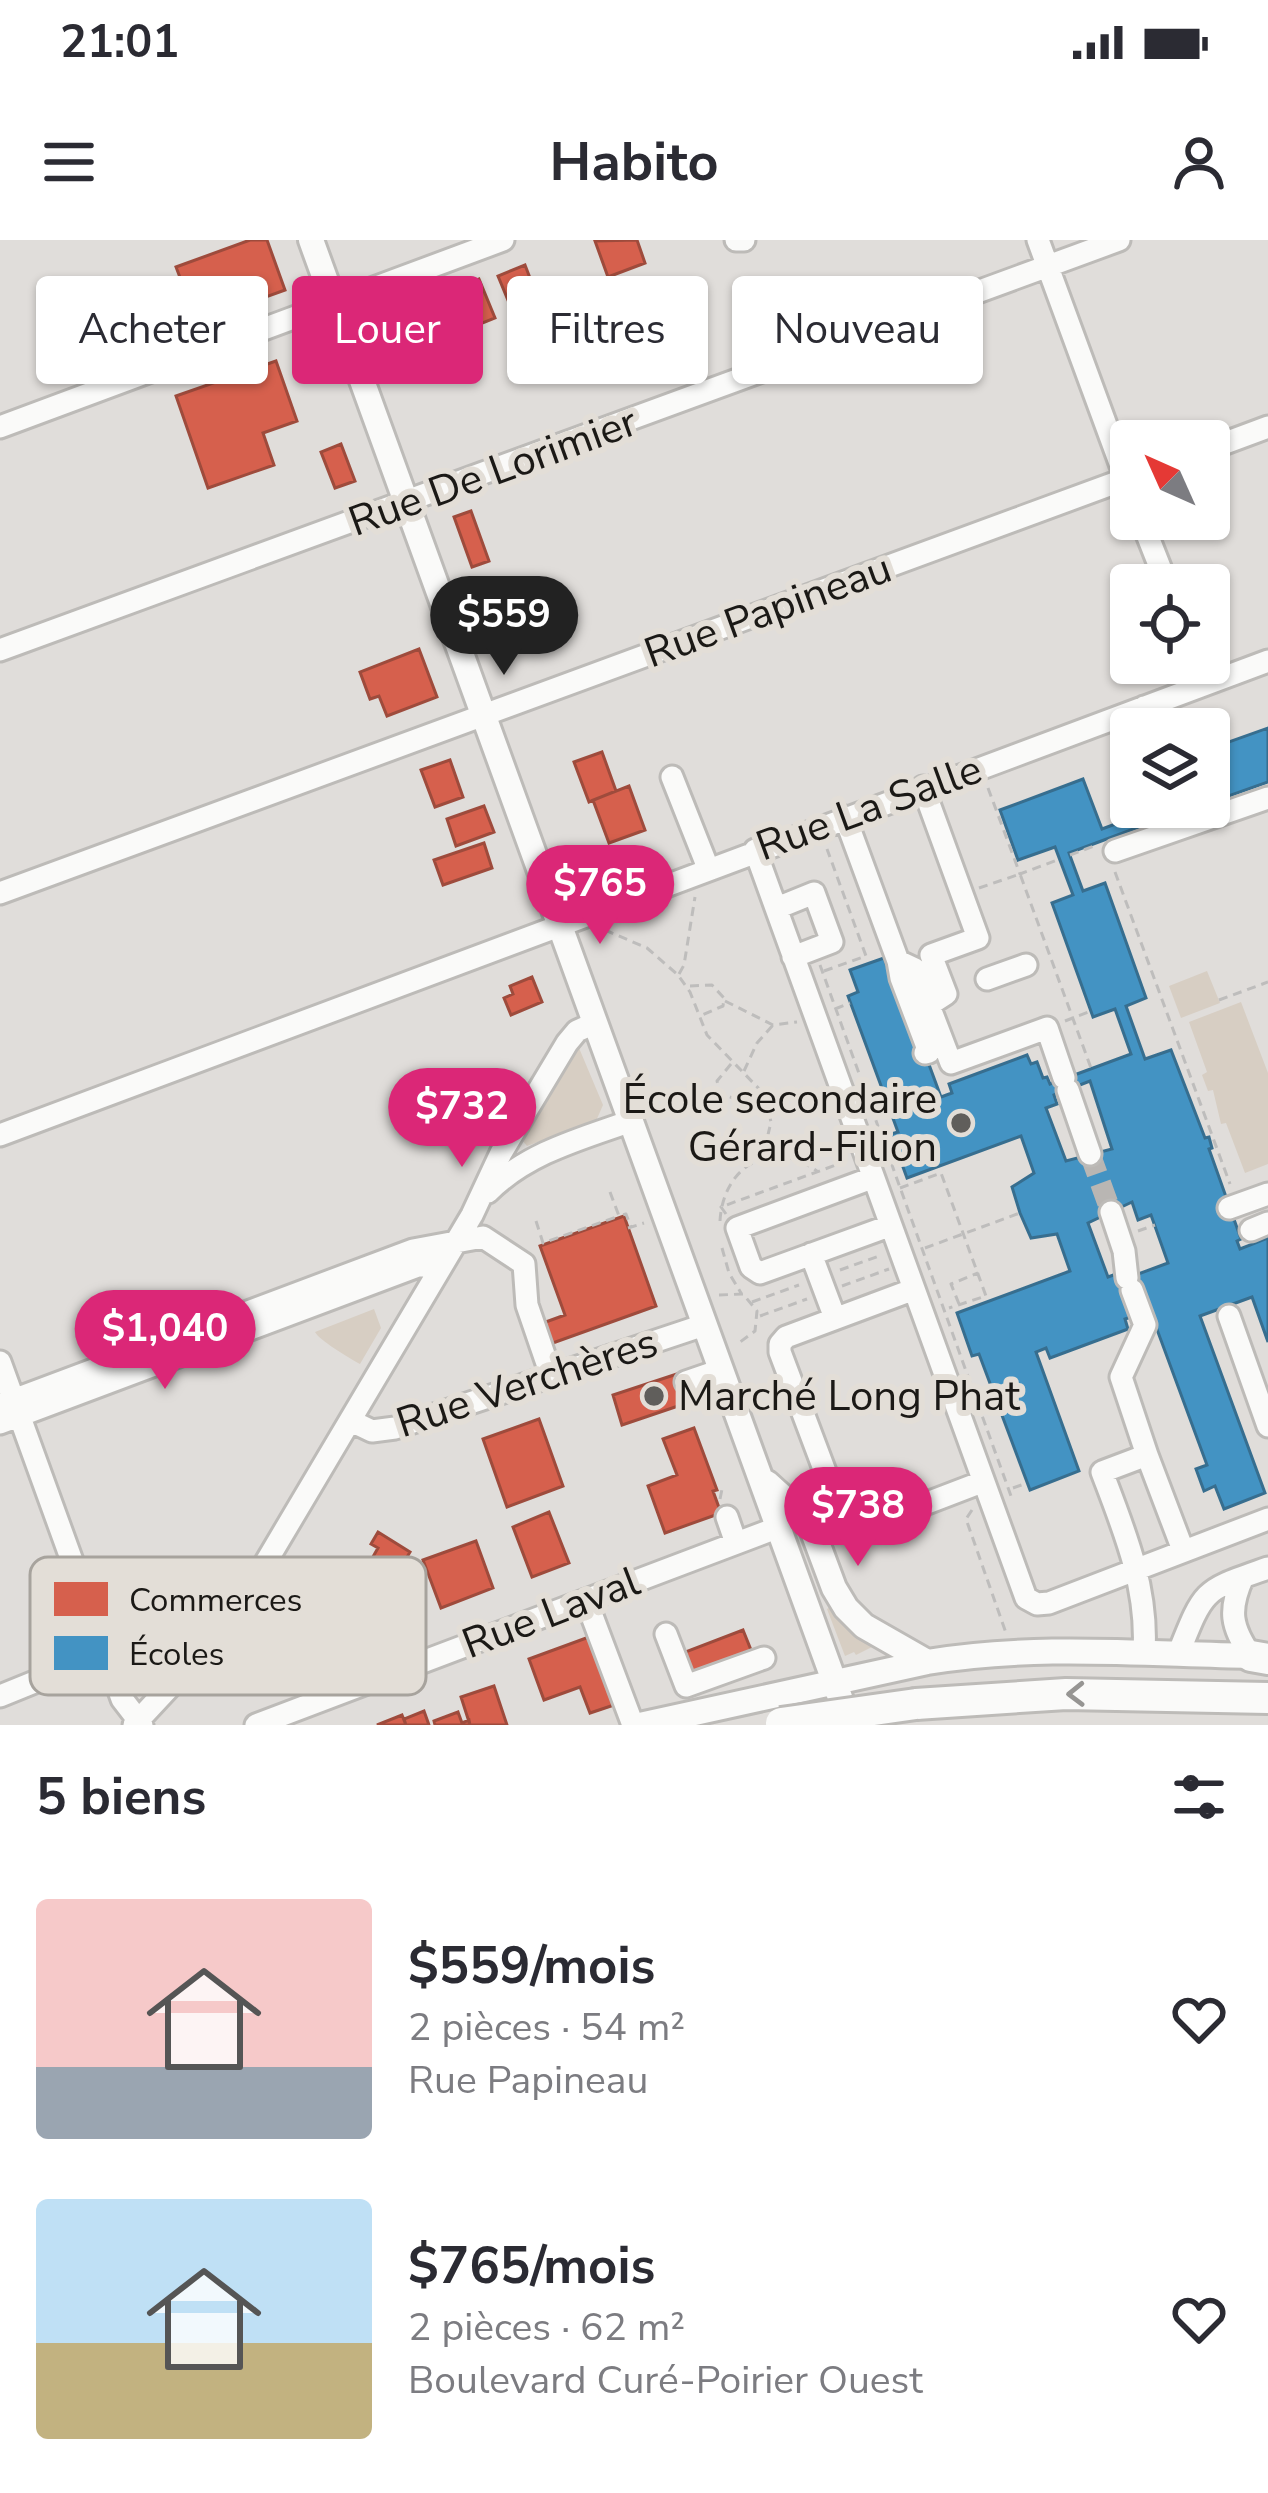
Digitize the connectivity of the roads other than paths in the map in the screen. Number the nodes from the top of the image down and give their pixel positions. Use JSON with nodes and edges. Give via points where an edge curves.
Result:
{"nodes":[{"id":1,"x":310,"y":240,"type":"edge"},
{"id":2,"x":503,"y":240,"type":"edge"},
{"id":3,"x":1038,"y":240,"type":"edge"},
{"id":4,"x":1119,"y":240,"type":"edge"},
{"id":5,"x":1048,"y":266,"type":"junction"},
{"id":6,"x":324,"y":276,"type":"edge"},
{"id":7,"x":406,"y":276,"type":"edge"},
{"id":8,"x":292,"y":319,"type":"edge"},
{"id":9,"x":364,"y":384,"type":"edge"},
{"id":10,"x":0,"y":427,"type":"edge"},
{"id":11,"x":1268,"y":427,"type":"edge"},
{"id":12,"x":1110,"y":432,"type":"edge"},
{"id":13,"x":1230,"y":441,"type":"edge"},
{"id":14,"x":1110,"y":490,"type":"edge"},
{"id":15,"x":407,"y":503,"type":"junction"},
{"id":16,"x":0,"y":650,"type":"edge"},
{"id":17,"x":1268,"y":661,"type":"edge"},
{"id":18,"x":1230,"y":668,"type":"edge"},
{"id":19,"x":1184,"y":684,"type":"edge"},
{"id":20,"x":1144,"y":707,"type":"joint"},
{"id":21,"x":485,"y":715,"type":"junction"},
{"id":22,"x":672,"y":777,"type":"dead end"},
{"id":23,"x":923,"y":788,"type":"junction"},
{"id":24,"x":1268,"y":798,"type":"edge"},
{"id":25,"x":845,"y":817,"type":"junction"},
{"id":26,"x":755,"y":850,"type":"junction"},
{"id":27,"x":1115,"y":851,"type":"dead end"},
{"id":28,"x":708,"y":868,"type":"junction"},
{"id":29,"x":0,"y":893,"type":"edge"},
{"id":30,"x":777,"y":908,"type":"junction"},
{"id":31,"x":560,"y":923,"type":"junction"},
{"id":32,"x":793,"y":957,"type":"junction"},
{"id":33,"x":898,"y":961,"type":"junction"},
{"id":34,"x":1026,"y":965,"type":"dead end"},
{"id":35,"x":987,"y":979,"type":"dead end"},
{"id":36,"x":929,"y":1005,"type":"junction"},
{"id":37,"x":595,"y":1023,"type":"junction"},
{"id":38,"x":925,"y":1053,"type":"dead end"},
{"id":39,"x":631,"y":1121,"type":"junction"},
{"id":40,"x":0,"y":1135,"type":"edge"},
{"id":41,"x":1090,"y":1154,"type":"tunnel mouth"},
{"id":42,"x":879,"y":1185,"type":"junction"},
{"id":43,"x":1268,"y":1194,"type":"edge"},
{"id":44,"x":1227,"y":1201,"type":"road end"},
{"id":45,"x":475,"y":1210,"type":"junction"},
{"id":46,"x":1111,"y":1212,"type":"tunnel mouth"},
{"id":47,"x":889,"y":1226,"type":"junction"},
{"id":48,"x":454,"y":1245,"type":"junction"},
{"id":49,"x":812,"y":1254,"type":"junction"},
{"id":50,"x":441,"y":1266,"type":"junction"},
{"id":51,"x":912,"y":1289,"type":"junction"},
{"id":52,"x":1229,"y":1316,"type":"dead end"},
{"id":53,"x":835,"y":1318,"type":"junction"},
{"id":54,"x":704,"y":1325,"type":"junction"},
{"id":55,"x":0,"y":1363,"type":"edge"},
{"id":56,"x":721,"y":1370,"type":"junction"},
{"id":57,"x":551,"y":1376,"type":"junction"},
{"id":58,"x":686,"y":1382,"type":"dead end"},
{"id":59,"x":7,"y":1411,"type":"edge"},
{"id":60,"x":351,"y":1421,"type":"junction"},
{"id":61,"x":1268,"y":1426,"type":"edge"},
{"id":62,"x":1148,"y":1455,"type":"junction"},
{"id":63,"x":760,"y":1476,"type":"junction"},
{"id":64,"x":982,"y":1482,"type":"junction"},
{"id":65,"x":727,"y":1517,"type":"dead end"},
{"id":66,"x":1268,"y":1519,"type":"edge"},
{"id":67,"x":779,"y":1527,"type":"junction"},
{"id":68,"x":736,"y":1543,"type":"junction"},
{"id":69,"x":1183,"y":1550,"type":"junction"},
{"id":70,"x":66,"y":1557,"type":"edge"},
{"id":71,"x":267,"y":1557,"type":"edge"},
{"id":72,"x":1268,"y":1568,"type":"edge"},
{"id":73,"x":1136,"y":1569,"type":"junction"},
{"id":74,"x":1243,"y":1577,"type":"junction"},
{"id":75,"x":586,"y":1600,"type":"junction"},
{"id":76,"x":660,"y":1636,"type":"dead end"},
{"id":77,"x":1144,"y":1651,"type":"junction"},
{"id":78,"x":1179,"y":1652,"type":"junction"},
{"id":79,"x":764,"y":1658,"type":"dead end"},
{"id":80,"x":1260,"y":1658,"type":"edge"},
{"id":81,"x":426,"y":1661,"type":"edge"},
{"id":82,"x":921,"y":1664,"type":"junction"},
{"id":83,"x":835,"y":1683,"type":"junction"},
{"id":84,"x":30,"y":1684,"type":"edge"},
{"id":85,"x":121,"y":1695,"type":"edge"},
{"id":86,"x":165,"y":1695,"type":"edge"},
{"id":87,"x":335,"y":1695,"type":"edge"},
{"id":88,"x":0,"y":1696,"type":"edge"},
{"id":89,"x":1268,"y":1698,"type":"edge"},
{"id":90,"x":906,"y":1715,"type":"edge"},
{"id":91,"x":786,"y":1717,"type":"edge"},
{"id":92,"x":139,"y":1724,"type":"edge"},
{"id":93,"x":256,"y":1725,"type":"edge"},
{"id":94,"x":636,"y":1725,"type":"edge"},
{"id":95,"x":850,"y":1725,"type":"edge"}],
"edges":[{"from":1,"to":6,"type":"main road"},
{"from":2,"to":7,"type":"street"},
{"from":3,"to":5,"type":"street"},
{"from":4,"to":5,"type":"street","name":"Rue De Lorimier"},
{"from":5,"to":12,"type":"street"},
{"from":5,"to":15,"type":"street","name":"Rue De Lorimier"},
{"from":8,"to":10,"type":"street"},
{"from":9,"to":15,"type":"main road"},
{"from":11,"to":13,"type":"street"},
{"from":14,"to":21,"type":"street","name":"Rue Papineau"},
{"from":15,"to":16,"type":"street","name":"Rue De Lorimier"},
{"from":15,"to":21,"type":"main road"},
{"from":17,"to":18,"type":"street","name":"Rue La Salle"},
{"from":19,"to":20,"type":"street","name":"Rue La Salle"},
{"from":20,"to":23,"type":"street","name":"Rue La Salle"},
{"from":21,"to":29,"type":"street","name":"Rue Papineau"},
{"from":21,"to":31,"type":"main road"},
{"from":22,"to":28,"type":"street"},
{"from":23,"to":25,"type":"street","name":"Rue La Salle"},
{"from":23,"to":36,"type":"street","via":[[978,938],[931,956],[946,994]]},
{"from":24,"to":27,"type":"street","via":[[1179,820]]},
{"from":25,"to":26,"type":"street","name":"Rue La Salle"},
{"from":25,"to":33,"type":"street"},
{"from":26,"to":28,"type":"street","name":"Rue La Salle"},
{"from":26,"to":30,"type":"street"},
{"from":28,"to":31,"type":"street","name":"Rue La Salle"},
{"from":30,"to":32,"type":"street"},
{"from":30,"to":32,"type":"street","via":[[814,893],[832,942]]},
{"from":31,"to":37,"type":"main road"},
{"from":31,"to":40,"type":"street","name":"Rue La Salle"},
{"from":32,"to":42,"type":"street"},
{"from":33,"to":36,"type":"street","via":[[916,969]]},
{"from":33,"to":38,"type":"street"},
{"from":34,"to":35,"type":"street"},
{"from":36,"to":41,"type":"street","via":[[951,1063],[1046,1028]]},
{"from":37,"to":39,"type":"main road"},
{"from":37,"to":45,"type":"street","via":[[567,1042]]},
{"from":39,"to":45,"type":"street","via":[[520,1165]]},
{"from":39,"to":54,"type":"main road"},
{"from":42,"to":47,"type":"street"},
{"from":42,"to":49,"type":"street","via":[[737,1228],[757,1272]]},
{"from":43,"to":44,"type":"street"},
{"from":45,"to":48,"type":"street"},
{"from":46,"to":62,"type":"street","via":[[1145,1324],[1121,1377]]},
{"from":47,"to":49,"type":"street"},
{"from":47,"to":51,"type":"street"},
{"from":48,"to":50,"type":"street"},
{"from":48,"to":57,"type":"street","via":[[483,1237],[524,1264],[527,1305]]},
{"from":48,"to":59,"type":"street","via":[[413,1250]]},
{"from":49,"to":53,"type":"street"},
{"from":50,"to":59,"type":"street","via":[[418,1265]]},
{"from":50,"to":60,"type":"street"},
{"from":51,"to":53,"type":"street"},
{"from":51,"to":64,"type":"street"},
{"from":52,"to":61,"type":"street"},
{"from":53,"to":64,"type":"street","via":[[779,1347],[848,1530]]},
{"from":54,"to":56,"type":"main road"},
{"from":54,"to":57,"type":"street","name":"Rue Verchères"},
{"from":55,"to":59,"type":"street"},
{"from":56,"to":58,"type":"street"},
{"from":56,"to":63,"type":"main road"},
{"from":57,"to":60,"type":"street","name":"Rue Verchères","via":[[385,1431]]},
{"from":59,"to":70,"type":"street"},
{"from":60,"to":71,"type":"street"},
{"from":62,"to":69,"type":"street"},
{"from":62,"to":73,"type":"street","via":[[1102,1472]]},
{"from":63,"to":67,"type":"main road"},
{"from":63,"to":82,"type":"main road","via":[[809,1522],[846,1608]]},
{"from":64,"to":73,"type":"street","via":[[1033,1603]]},
{"from":65,"to":68,"type":"street"},
{"from":66,"to":69,"type":"street"},
{"from":67,"to":68,"type":"street","name":"Rue Laval"},
{"from":67,"to":83,"type":"main road"},
{"from":68,"to":75,"type":"street","name":"Rue Laval"},
{"from":69,"to":73,"type":"street"},
{"from":72,"to":74,"type":"street"},
{"from":73,"to":77,"type":"street"},
{"from":74,"to":78,"type":"street","via":[[1202,1598]]},
{"from":74,"to":80,"type":"street","via":[[1232,1621]]},
{"from":75,"to":81,"type":"street","name":"Rue Laval"},
{"from":75,"to":94,"type":"street"},
{"from":76,"to":79,"type":"street","via":[[686,1686]]},
{"from":77,"to":78,"type":"main road"},
{"from":77,"to":82,"type":"main road","via":[[1002,1653]]},
{"from":78,"to":80,"type":"main road"},
{"from":82,"to":83,"type":"main road"},
{"from":82,"to":90,"type":"main road","via":[[896,1693]]},
{"from":83,"to":91,"type":"main road"},
{"from":83,"to":95,"type":"main road"},
{"from":84,"to":88,"type":"street"},
{"from":85,"to":92,"type":"street"},
{"from":86,"to":92,"type":"street"},
{"from":87,"to":93,"type":"street","name":"Rue Laval"},
{"from":89,"to":90,"type":"highway","one_way":true,"via":[[1089,1694]]},
{"from":90,"to":91,"type":"highway","bridge":true},
{"from":91,"to":94,"type":"main road"}]}
